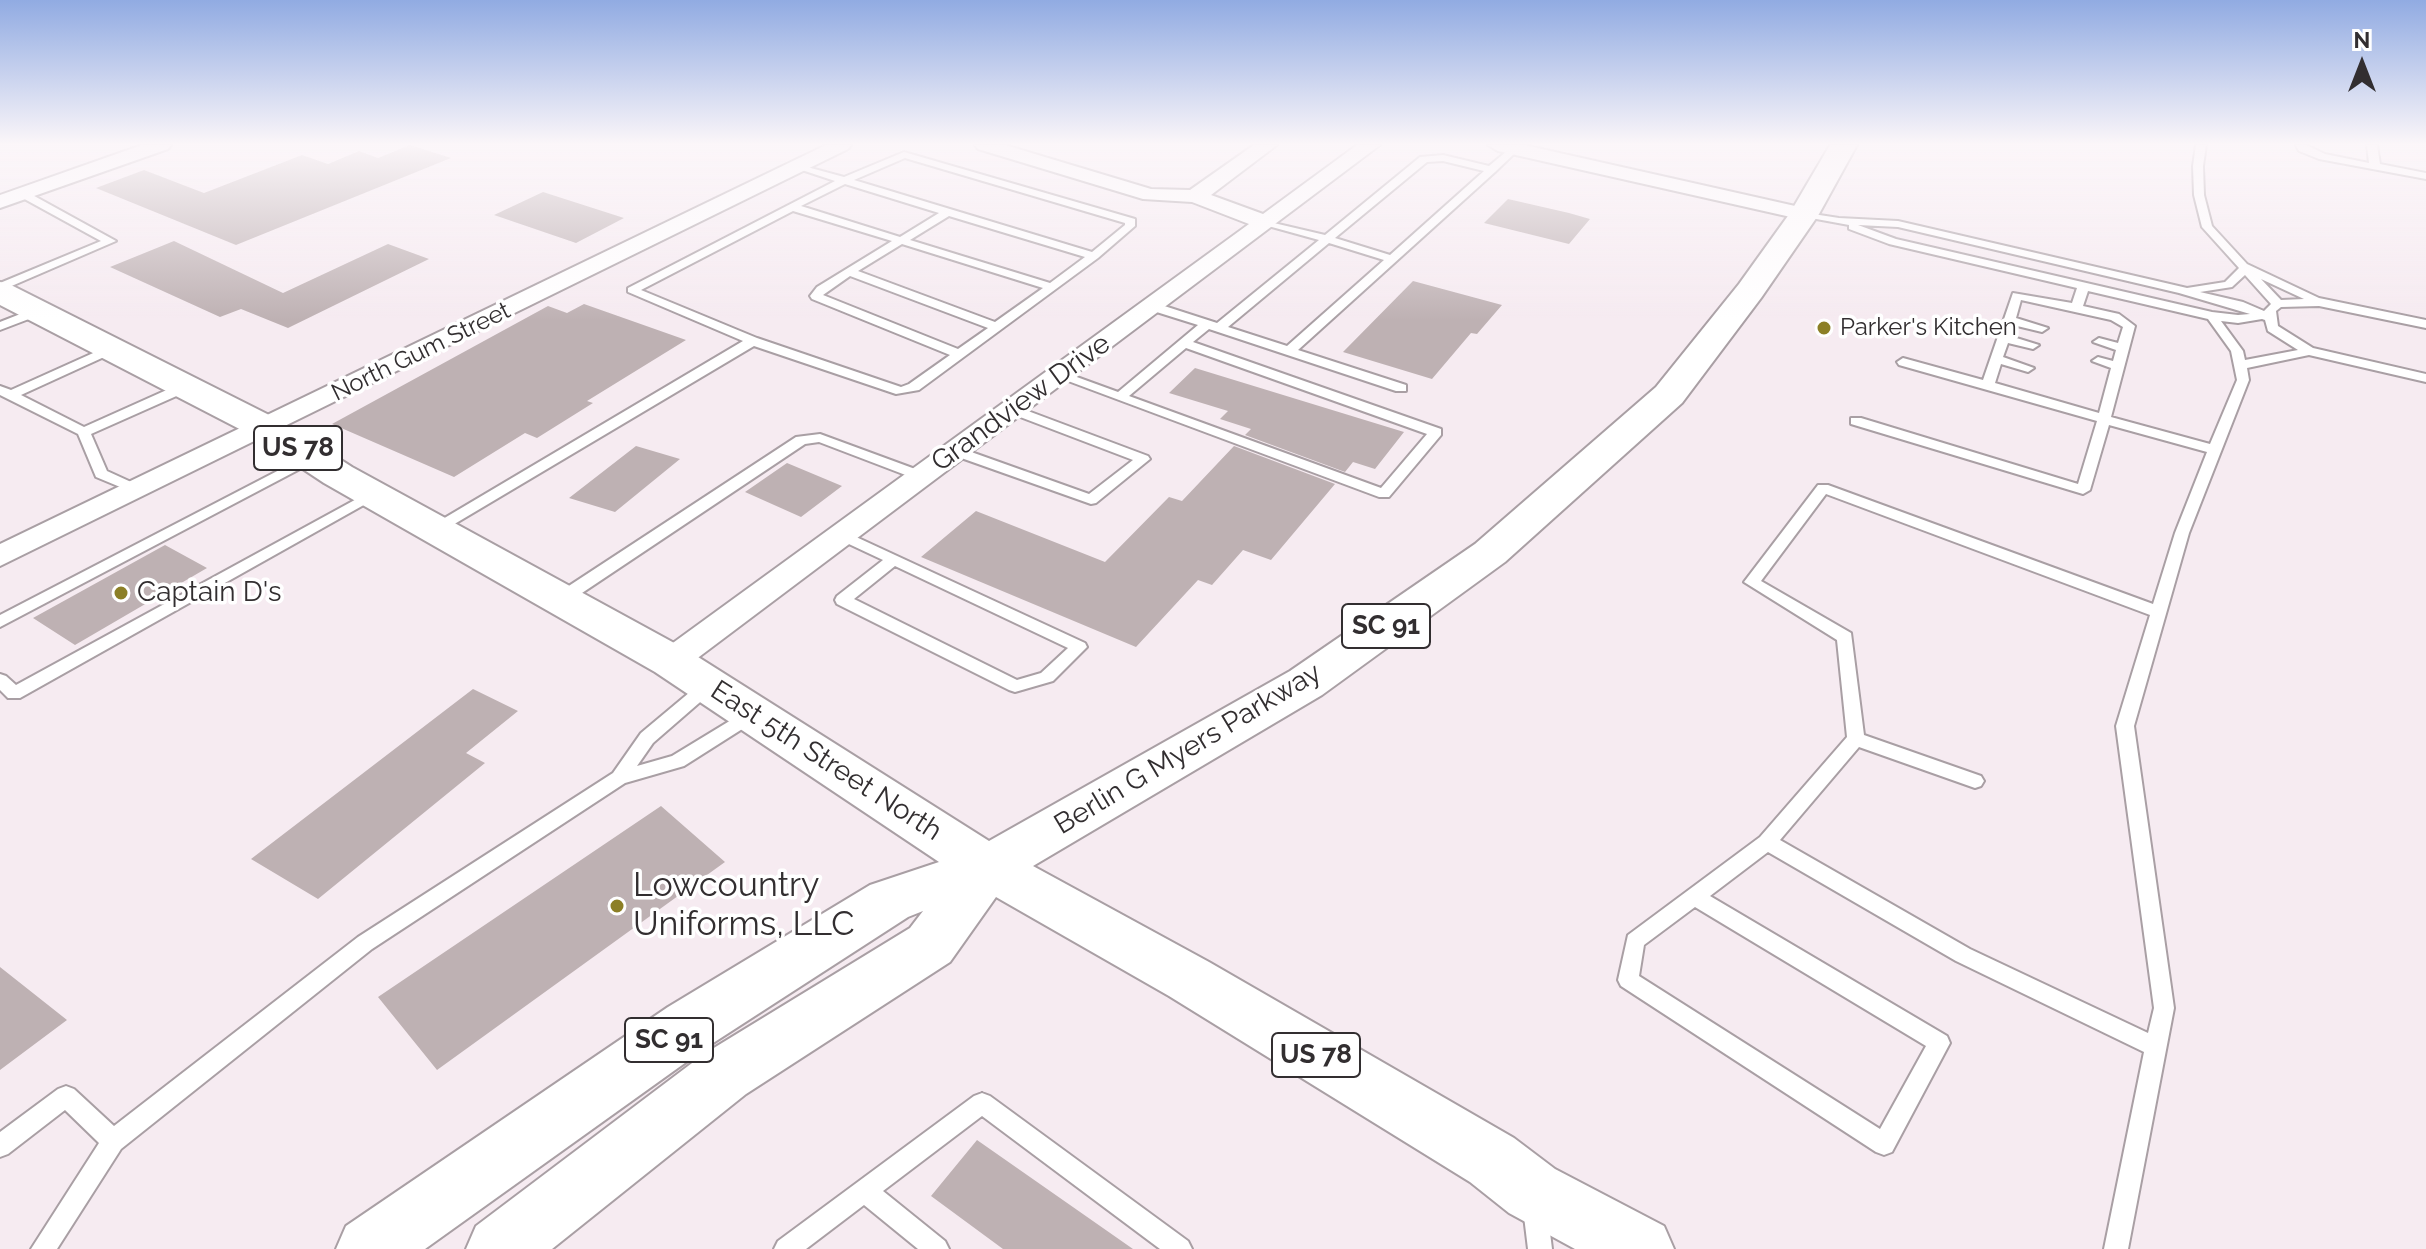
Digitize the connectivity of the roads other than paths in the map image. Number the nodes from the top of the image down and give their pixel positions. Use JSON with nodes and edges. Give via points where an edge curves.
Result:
{"nodes":[{"id":1,"x":40,"y":203,"type":"edge"},
{"id":2,"x":724,"y":203,"type":"edge"},
{"id":3,"x":799,"y":203,"type":"edge"},
{"id":4,"x":920,"y":203,"type":"edge"},
{"id":5,"x":1072,"y":203,"type":"edge"},
{"id":6,"x":1215,"y":203,"type":"edge"},
{"id":7,"x":1291,"y":203,"type":"edge"},
{"id":8,"x":1370,"y":203,"type":"edge"},
{"id":9,"x":1454,"y":203,"type":"edge"},
{"id":10,"x":1756,"y":203,"type":"edge"},
{"id":11,"x":1825,"y":203,"type":"edge"},
{"id":12,"x":2201,"y":203,"type":"edge"},
{"id":13,"x":792,"y":207,"type":"junction"},
{"id":14,"x":948,"y":212,"type":"junction"},
{"id":15,"x":1821,"y":218,"type":"junction"},
{"id":16,"x":1265,"y":222,"type":"junction"},
{"id":17,"x":1327,"y":239,"type":"junction"},
{"id":18,"x":902,"y":240,"type":"junction"},
{"id":19,"x":1094,"y":256,"type":"junction"},
{"id":20,"x":1392,"y":259,"type":"junction"},
{"id":21,"x":2246,"y":267,"type":"junction"},
{"id":22,"x":849,"y":272,"type":"junction"},
{"id":23,"x":2084,"y":286,"type":"junction"},
{"id":24,"x":1052,"y":287,"type":"junction"},
{"id":25,"x":0,"y":290,"type":"edge"},
{"id":26,"x":2180,"y":290,"type":"junction"},
{"id":27,"x":2319,"y":302,"type":"junction"},
{"id":28,"x":2278,"y":304,"type":"junction"},
{"id":29,"x":1151,"y":306,"type":"junction"},
{"id":30,"x":2076,"y":308,"type":"junction"},
{"id":31,"x":38,"y":311,"type":"junction"},
{"id":32,"x":2212,"y":316,"type":"junction"},
{"id":33,"x":2265,"y":317,"type":"junction"},
{"id":34,"x":2008,"y":320,"type":"junction"},
{"id":35,"x":2426,"y":324,"type":"edge"},
{"id":36,"x":0,"y":326,"type":"edge"},
{"id":37,"x":1213,"y":326,"type":"junction"},
{"id":38,"x":997,"y":327,"type":"junction"},
{"id":39,"x":2042,"y":328,"type":"dead end"},
{"id":40,"x":2003,"y":338,"type":"junction"},
{"id":41,"x":753,"y":341,"type":"junction"},
{"id":42,"x":2099,"y":342,"type":"dead end"},
{"id":43,"x":1184,"y":343,"type":"junction"},
{"id":44,"x":2033,"y":345,"type":"dead end"},
{"id":45,"x":2123,"y":348,"type":"junction"},
{"id":46,"x":111,"y":349,"type":"junction"},
{"id":47,"x":1289,"y":351,"type":"junction"},
{"id":48,"x":2309,"y":351,"type":"junction"},
{"id":49,"x":959,"y":354,"type":"junction"},
{"id":50,"x":1996,"y":359,"type":"junction"},
{"id":51,"x":2098,"y":361,"type":"dead end"},
{"id":52,"x":1903,"y":362,"type":"dead end"},
{"id":53,"x":2241,"y":365,"type":"junction"},
{"id":54,"x":2118,"y":366,"type":"junction"},
{"id":55,"x":2028,"y":368,"type":"dead end"},
{"id":56,"x":1058,"y":375,"type":"junction"},
{"id":57,"x":2426,"y":378,"type":"edge"},
{"id":58,"x":1988,"y":385,"type":"junction"},
{"id":59,"x":2094,"y":386,"type":"dead end"},
{"id":60,"x":185,"y":387,"type":"junction"},
{"id":61,"x":1401,"y":388,"type":"dead end"},
{"id":62,"x":2112,"y":391,"type":"junction"},
{"id":63,"x":5,"y":392,"type":"edge"},
{"id":64,"x":1120,"y":397,"type":"junction"},
{"id":65,"x":1012,"y":409,"type":"junction"},
{"id":66,"x":2104,"y":419,"type":"junction"},
{"id":67,"x":1856,"y":421,"type":"dead end"},
{"id":68,"x":266,"y":428,"type":"junction"},
{"id":69,"x":84,"y":432,"type":"junction"},
{"id":70,"x":2215,"y":450,"type":"junction"},
{"id":71,"x":955,"y":451,"type":"junction"},
{"id":72,"x":312,"y":457,"type":"junction"},
{"id":73,"x":921,"y":476,"type":"junction"},
{"id":74,"x":137,"y":490,"type":"junction"},
{"id":75,"x":373,"y":494,"type":"junction"},
{"id":76,"x":436,"y":529,"type":"junction"},
{"id":77,"x":841,"y":535,"type":"junction"},
{"id":78,"x":0,"y":556,"type":"edge"},
{"id":79,"x":894,"y":559,"type":"junction"},
{"id":80,"x":561,"y":599,"type":"junction"},
{"id":81,"x":2158,"y":612,"type":"junction"},
{"id":82,"x":0,"y":622,"type":"edge"},
{"id":83,"x":671,"y":661,"type":"junction"},
{"id":84,"x":0,"y":680,"type":"edge"},
{"id":85,"x":710,"y":685,"type":"junction"},
{"id":86,"x":754,"y":714,"type":"junction"},
{"id":87,"x":1856,"y":739,"type":"junction"},
{"id":88,"x":619,"y":778,"type":"junction"},
{"id":89,"x":1975,"y":781,"type":"dead end"},
{"id":90,"x":1767,"y":842,"type":"junction"},
{"id":91,"x":988,"y":867,"type":"junction"},
{"id":92,"x":1696,"y":897,"type":"junction"},
{"id":93,"x":2157,"y":1048,"type":"junction"},
{"id":94,"x":113,"y":1141,"type":"junction"},
{"id":95,"x":0,"y":1146,"type":"edge"},
{"id":96,"x":865,"y":1191,"type":"junction"},
{"id":97,"x":1532,"y":1191,"type":"junction"},
{"id":98,"x":43,"y":1249,"type":"edge"},
{"id":99,"x":369,"y":1249,"type":"edge"},
{"id":100,"x":499,"y":1249,"type":"edge"},
{"id":101,"x":786,"y":1249,"type":"edge"},
{"id":102,"x":937,"y":1249,"type":"edge"},
{"id":103,"x":1180,"y":1249,"type":"edge"},
{"id":104,"x":1540,"y":1249,"type":"edge"},
{"id":105,"x":1641,"y":1249,"type":"edge"},
{"id":106,"x":2116,"y":1249,"type":"edge"}],
"edges":[{"from":1,"to":25,"type":"lane","via":[[110,241]]},
{"from":2,"to":68,"type":"street","name":"North Gum Street"},
{"from":3,"to":13,"type":"lane"},
{"from":4,"to":14,"type":"lane"},
{"from":5,"to":19,"type":"lane","via":[[1131,221]]},
{"from":6,"to":16,"type":"street"},
{"from":7,"to":16,"type":"street","name":"Grandview Drive"},
{"from":8,"to":17,"type":"lane"},
{"from":9,"to":20,"type":"lane"},
{"from":10,"to":15,"type":"street"},
{"from":11,"to":15,"type":"main road","name":"Berlin G Myers Parkway","number":"SC 91"},
{"from":12,"to":21,"type":"lane","via":[[2207,227]]},
{"from":13,"to":18,"type":"lane"},
{"from":13,"to":41,"type":"lane","via":[[632,290]]},
{"from":14,"to":18,"type":"lane"},
{"from":14,"to":19,"type":"lane"},
{"from":15,"to":23,"type":"lane","via":[[1893,242]]},
{"from":15,"to":26,"type":"lane","via":[[1898,224]]},
{"from":15,"to":91,"type":"main road","name":"Berlin G Myers Parkway","number":"SC 91","via":[[1669,395],[1490,553],[1306,683]]},
{"from":16,"to":17,"type":"lane"},
{"from":16,"to":29,"type":"street","name":"Grandview Drive"},
{"from":17,"to":20,"type":"lane"},
{"from":17,"to":37,"type":"lane"},
{"from":18,"to":22,"type":"lane"},
{"from":18,"to":24,"type":"lane"},
{"from":19,"to":24,"type":"lane"},
{"from":20,"to":47,"type":"lane"},
{"from":21,"to":26,"type":"lane","via":[[2228,285]]},
{"from":21,"to":27,"type":"lane"},
{"from":21,"to":28,"type":"lane"},
{"from":22,"to":38,"type":"lane"},
{"from":22,"to":49,"type":"lane","via":[[821,289],[818,300]]},
{"from":23,"to":30,"type":"lane"},
{"from":23,"to":32,"type":"lane"},
{"from":24,"to":38,"type":"lane"},
{"from":25,"to":31,"type":"main road","name":"East 5th Street North","number":"US 78"},
{"from":26,"to":33,"type":"lane"},
{"from":27,"to":28,"type":"lane"},
{"from":27,"to":35,"type":"lane"},
{"from":28,"to":33,"type":"lane"},
{"from":29,"to":37,"type":"lane"},
{"from":29,"to":56,"type":"street","name":"Grandview Drive"},
{"from":30,"to":34,"type":"lane","via":[[2017,295]]},
{"from":30,"to":45,"type":"lane","via":[[2115,317],[2129,326]]},
{"from":31,"to":36,"type":"lane"},
{"from":31,"to":46,"type":"main road","name":"East 5th Street North","number":"US 78"},
{"from":32,"to":33,"type":"lane"},
{"from":32,"to":53,"type":"lane"},
{"from":33,"to":48,"type":"lane","via":[[2272,328]]},
{"from":34,"to":39,"type":"lane"},
{"from":34,"to":40,"type":"lane"},
{"from":37,"to":43,"type":"lane"},
{"from":37,"to":47,"type":"lane"},
{"from":38,"to":49,"type":"lane"},
{"from":40,"to":44,"type":"lane"},
{"from":40,"to":50,"type":"lane"},
{"from":41,"to":49,"type":"lane","via":[[901,391]]},
{"from":41,"to":76,"type":"lane"},
{"from":42,"to":45,"type":"lane"},
{"from":43,"to":64,"type":"lane"},
{"from":43,"to":64,"type":"lane","via":[[1436,432],[1384,494]]},
{"from":45,"to":54,"type":"lane"},
{"from":46,"to":60,"type":"main road","name":"East 5th Street North","number":"US 78"},
{"from":46,"to":63,"type":"lane"},
{"from":47,"to":61,"type":"lane"},
{"from":48,"to":53,"type":"lane"},
{"from":48,"to":57,"type":"lane"},
{"from":50,"to":55,"type":"lane"},
{"from":50,"to":58,"type":"lane"},
{"from":51,"to":54,"type":"lane"},
{"from":52,"to":58,"type":"lane"},
{"from":53,"to":70,"type":"lane","via":[[2243,380]]},
{"from":54,"to":62,"type":"lane"},
{"from":56,"to":64,"type":"lane"},
{"from":56,"to":65,"type":"street","name":"Grandview Drive"},
{"from":58,"to":66,"type":"lane"},
{"from":59,"to":62,"type":"lane"},
{"from":60,"to":68,"type":"main road","name":"East 5th Street North","number":"US 78"},
{"from":60,"to":69,"type":"lane"},
{"from":62,"to":66,"type":"lane"},
{"from":63,"to":69,"type":"lane"},
{"from":65,"to":71,"type":"street","name":"Grandview Drive"},
{"from":65,"to":71,"type":"lane","via":[[1143,459],[1091,500]]},
{"from":66,"to":67,"type":"lane","via":[[2083,490]]},
{"from":66,"to":70,"type":"lane"},
{"from":68,"to":72,"type":"main road","name":"East 5th Street North","number":"US 78"},
{"from":68,"to":74,"type":"street","name":"North Gum Street"},
{"from":69,"to":74,"type":"lane","via":[[101,474]]},
{"from":70,"to":81,"type":"lane"},
{"from":71,"to":73,"type":"street","name":"Grandview Drive"},
{"from":72,"to":75,"type":"main road","name":"East 5th Street North","number":"US 78"},
{"from":72,"to":82,"type":"lane"},
{"from":73,"to":77,"type":"street","name":"Grandview Drive"},
{"from":73,"to":80,"type":"lane","via":[[820,438],[801,440]]},
{"from":74,"to":78,"type":"street","name":"North Gum Street"},
{"from":75,"to":76,"type":"main road","name":"East 5th Street North","number":"US 78"},
{"from":75,"to":84,"type":"lane","via":[[14,694]]},
{"from":76,"to":80,"type":"main road","name":"East 5th Street North","number":"US 78"},
{"from":77,"to":79,"type":"lane"},
{"from":77,"to":83,"type":"street","name":"Grandview Drive"},
{"from":79,"to":79,"type":"lane","via":[[843,600],[1015,686],[1047,677],[1079,647]]},
{"from":80,"to":83,"type":"main road","name":"East 5th Street North","number":"US 78"},
{"from":81,"to":87,"type":"lane","via":[[1823,488],[1752,582],[1845,637]]},
{"from":81,"to":93,"type":"lane","via":[[2125,726],[2164,1008]]},
{"from":83,"to":85,"type":"main road","name":"East 5th Street North","number":"US 78"},
{"from":85,"to":86,"type":"main road","name":"East 5th Street North","number":"US 78"},
{"from":85,"to":88,"type":"lane","via":[[647,738]]},
{"from":86,"to":88,"type":"lane","via":[[678,761]]},
{"from":86,"to":91,"type":"main road","name":"East 5th Street North","number":"US 78"},
{"from":87,"to":89,"type":"lane"},
{"from":87,"to":90,"type":"lane"},
{"from":88,"to":94,"type":"lane","via":[[365,943]]},
{"from":90,"to":92,"type":"lane"},
{"from":90,"to":93,"type":"lane","via":[[1963,955]]},
{"from":91,"to":97,"type":"main road","name":"East 5th Street North","number":"US 78","via":[[1202,987],[1492,1160]]},
{"from":91,"to":99,"type":"main road","name":"Berlin G Myers Parkway","number":"SC 91","via":[[889,901],[689,1026]]},
{"from":91,"to":100,"type":"main road","name":"Berlin G Myers Parkway","number":"SC 91","via":[[930,945],[725,1074]]},
{"from":92,"to":92,"type":"lane","via":[[1635,941],[1628,980],[1884,1144],[1939,1043]]},
{"from":93,"to":106,"type":"lane"},
{"from":94,"to":95,"type":"lane","via":[[66,1096]]},
{"from":94,"to":98,"type":"lane"},
{"from":96,"to":101,"type":"lane"},
{"from":96,"to":102,"type":"lane"},
{"from":96,"to":103,"type":"lane","via":[[982,1103]]},
{"from":97,"to":104,"type":"lane"},
{"from":97,"to":105,"type":"main road","name":"East 5th Street North","number":"US 78"}]}
